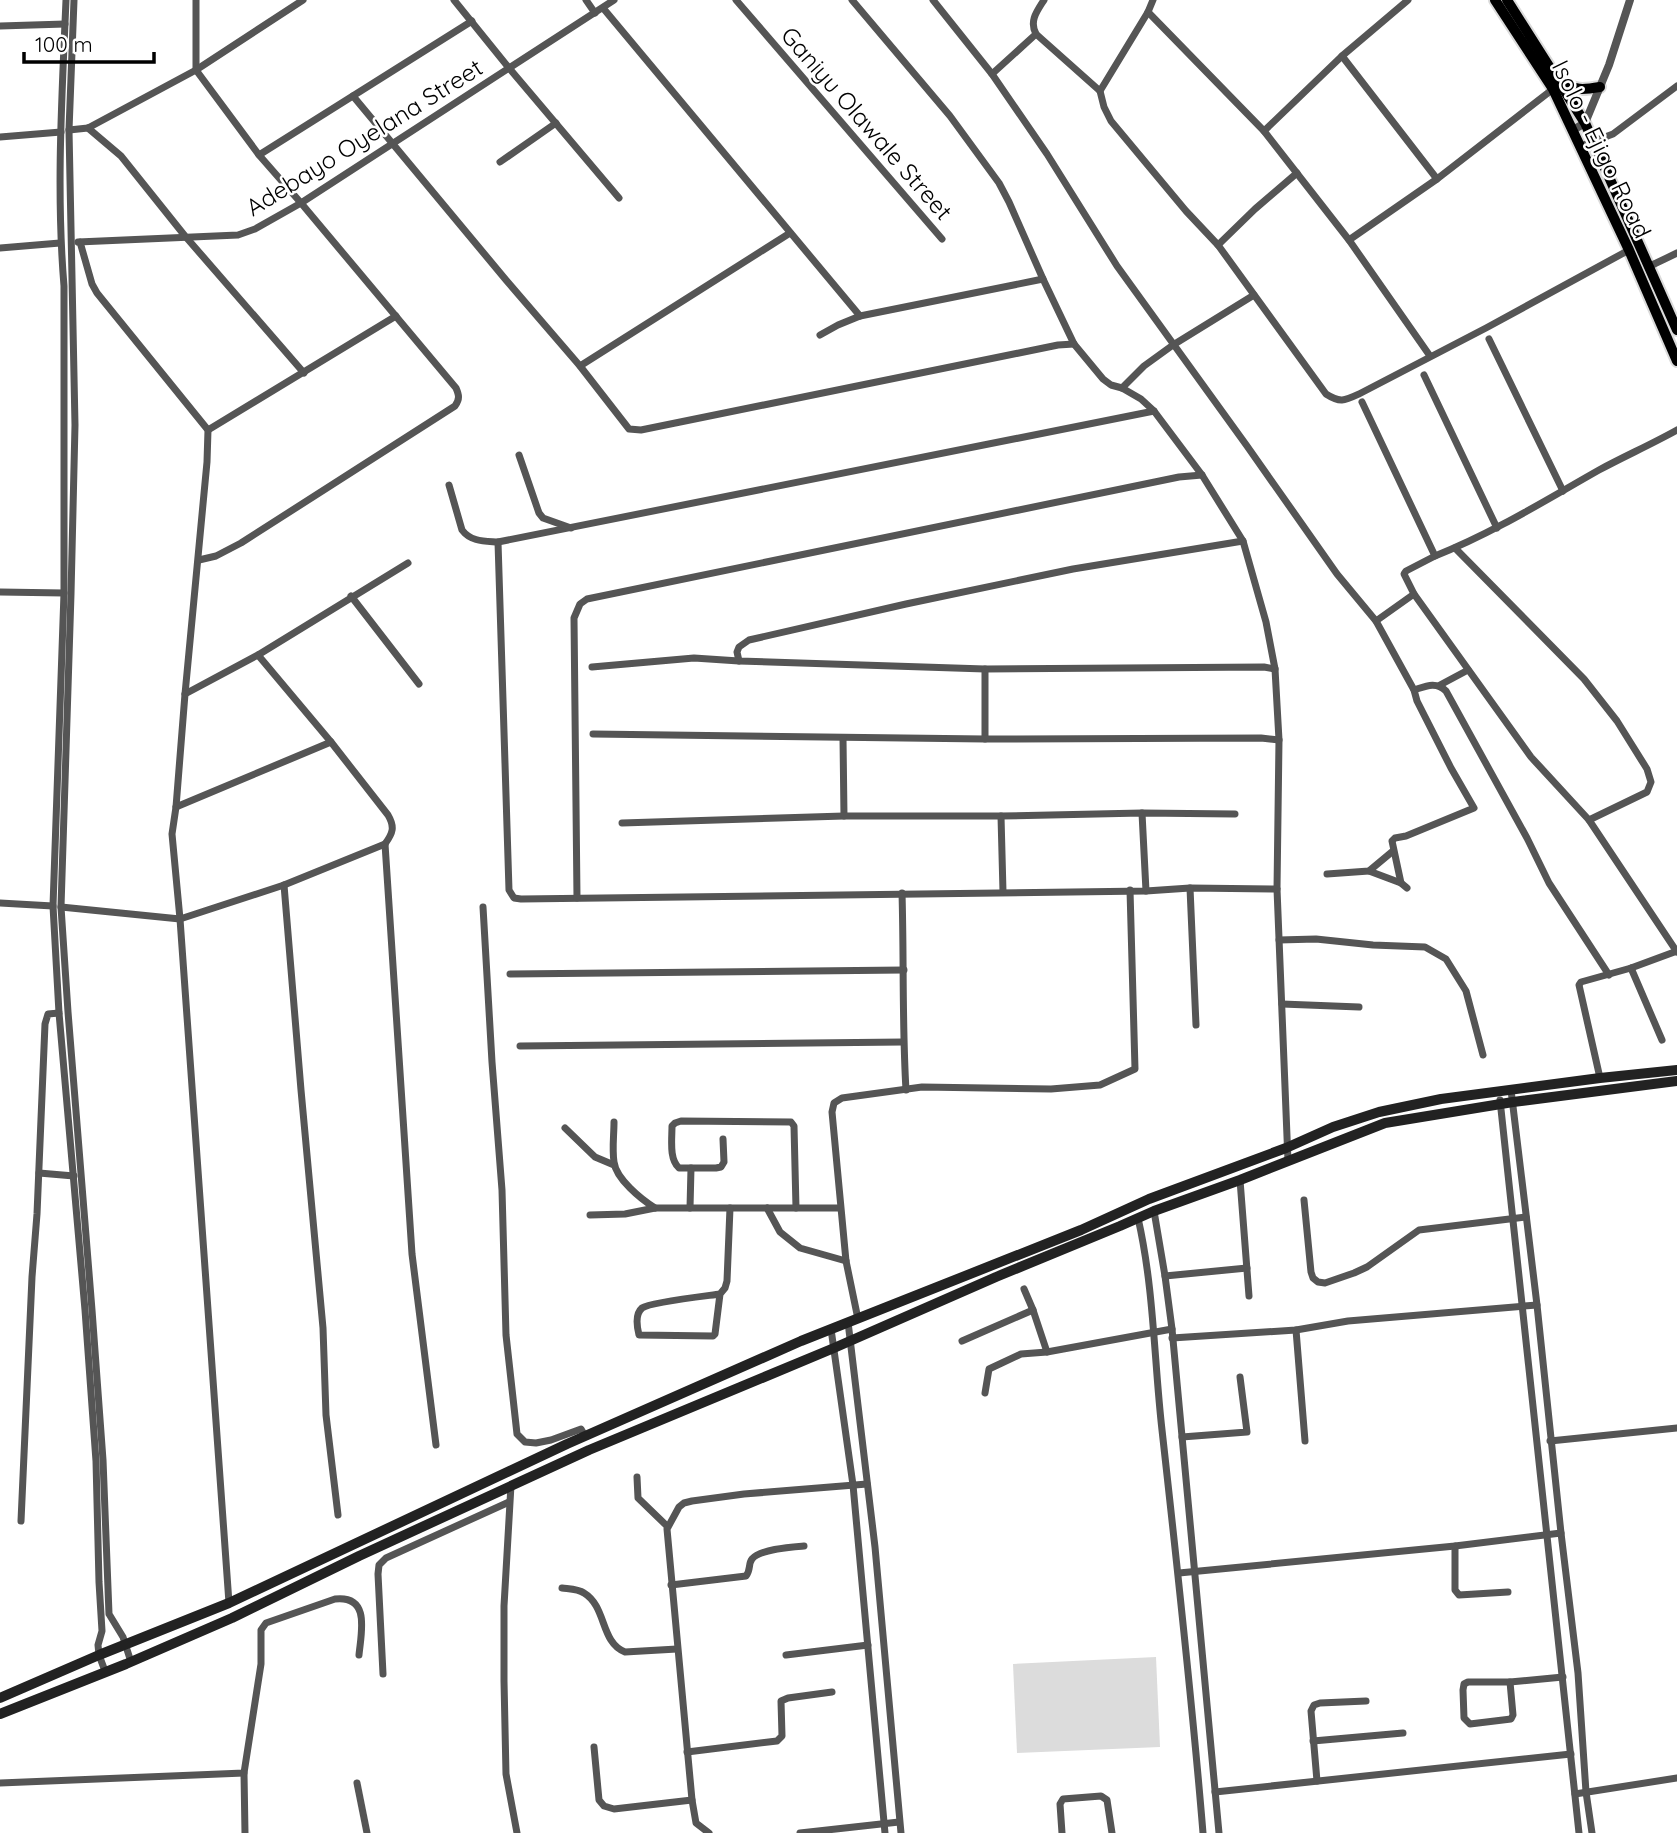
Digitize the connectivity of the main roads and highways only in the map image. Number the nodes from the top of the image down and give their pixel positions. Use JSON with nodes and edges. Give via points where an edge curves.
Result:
{"nodes":[{"id":1,"x":1495,"y":0,"type":"edge"},
{"id":2,"x":1507,"y":0,"type":"edge"},
{"id":3,"x":1556,"y":76,"type":"junction"},
{"id":4,"x":1600,"y":87,"type":"road end"},
{"id":5,"x":1677,"y":330,"type":"edge"},
{"id":6,"x":1677,"y":361,"type":"edge"},
{"id":7,"x":1677,"y":1070,"type":"edge"},
{"id":8,"x":1677,"y":1081,"type":"edge"},
{"id":9,"x":0,"y":1698,"type":"edge"},
{"id":10,"x":0,"y":1714,"type":"edge"}],
"edges":[{"from":1,"to":6,"type":"main road","name":"Isolo - Ejigo Road","via":[[1553,89]]},
{"from":2,"to":3,"type":"main road"},
{"from":3,"to":4,"type":"main road","via":[[1572,88]]},
{"from":3,"to":5,"type":"main road","via":[[1585,123]]},
{"from":7,"to":9,"type":"main road","via":[[1441,1099],[1333,1127],[831,1329],[584,1436],[229,1603]]},
{"from":8,"to":10,"type":"main road","via":[[1385,1123],[1154,1211],[601,1445],[232,1618]]}]}
